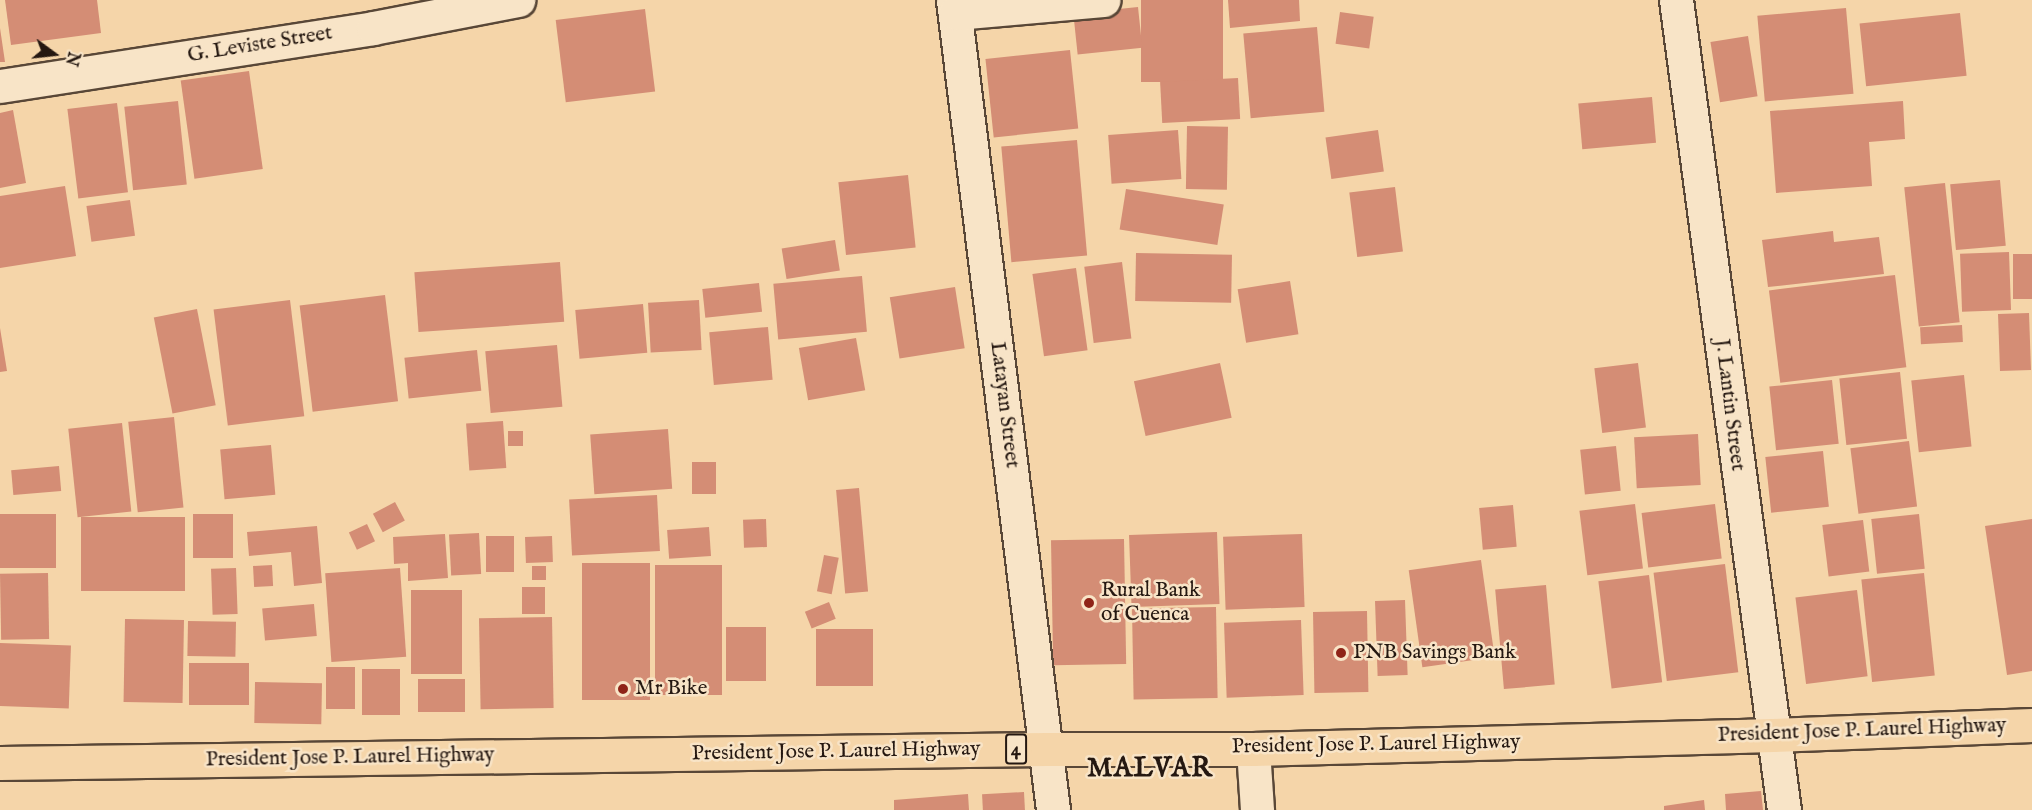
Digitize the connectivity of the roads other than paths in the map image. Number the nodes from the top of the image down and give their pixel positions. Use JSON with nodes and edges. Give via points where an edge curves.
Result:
{"nodes":[{"id":1,"x":518,"y":0,"type":"edge"},
{"id":2,"x":1103,"y":0,"type":"edge"},
{"id":3,"x":1676,"y":0,"type":"edge"},
{"id":4,"x":954,"y":7,"type":"edge"},
{"id":5,"x":0,"y":86,"type":"edge"},
{"id":6,"x":2032,"y":725,"type":"edge"},
{"id":7,"x":1773,"y":735,"type":"junction"},
{"id":8,"x":1047,"y":749,"type":"junction"},
{"id":9,"x":1253,"y":749,"type":"junction"},
{"id":10,"x":0,"y":763,"type":"edge"},
{"id":11,"x":1053,"y":810,"type":"edge"},
{"id":12,"x":1257,"y":810,"type":"edge"},
{"id":13,"x":1784,"y":810,"type":"edge"}],
"edges":[{"from":1,"to":5,"type":"street","name":"G. Leviste Street","via":[[373,28]]},
{"from":2,"to":4,"type":"street"},
{"from":3,"to":7,"type":"street","name":"J. Lantin Street"},
{"from":4,"to":8,"type":"street","name":"Latayan Street"},
{"from":6,"to":7,"type":"highway","name":"President Jose P. Laurel Highway","number":"4"},
{"from":7,"to":9,"type":"highway","name":"President Jose P. Laurel Highway","number":"4"},
{"from":7,"to":13,"type":"street","name":"J. Lantin Street"},
{"from":8,"to":9,"type":"highway","name":"President Jose P. Laurel Highway","number":"4"},
{"from":8,"to":10,"type":"highway","name":"President Jose P. Laurel Highway","number":"4"},
{"from":8,"to":11,"type":"street","name":"Latayan Street"},
{"from":9,"to":12,"type":"street"}]}
